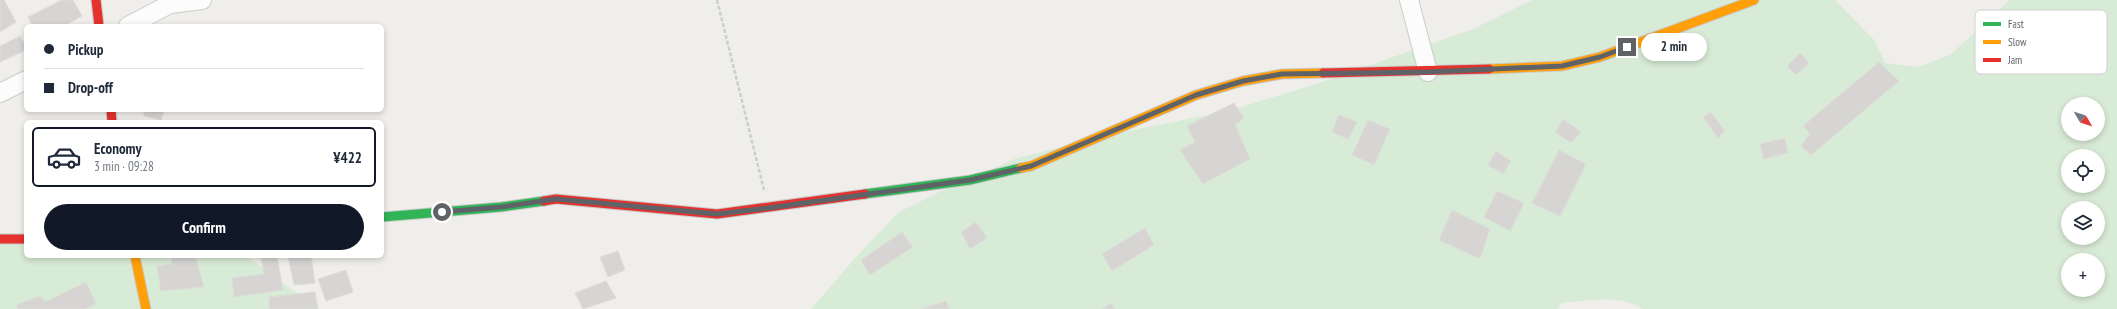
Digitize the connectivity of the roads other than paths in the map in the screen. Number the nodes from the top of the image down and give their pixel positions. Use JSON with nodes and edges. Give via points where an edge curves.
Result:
{"nodes":[{"id":1,"x":96,"y":0,"type":"edge"},
{"id":2,"x":202,"y":0,"type":"edge"},
{"id":3,"x":1409,"y":0,"type":"edge"},
{"id":4,"x":1754,"y":0,"type":"edge"},
{"id":5,"x":99,"y":24,"type":"edge"},
{"id":6,"x":132,"y":24,"type":"edge"},
{"id":7,"x":1428,"y":72,"type":"junction"},
{"id":8,"x":24,"y":81,"type":"edge"},
{"id":9,"x":0,"y":93,"type":"edge"},
{"id":10,"x":384,"y":217,"type":"edge"},
{"id":11,"x":0,"y":239,"type":"edge"},
{"id":12,"x":24,"y":239,"type":"edge"},
{"id":13,"x":135,"y":258,"type":"edge"},
{"id":14,"x":146,"y":309,"type":"edge"}],
"edges":[{"from":1,"to":5,"type":"main road"},
{"from":2,"to":6,"type":"street","via":[[170,4]]},
{"from":3,"to":7,"type":"street"},
{"from":4,"to":7,"type":"main road","via":[[1600,57],[1562,66]]},
{"from":7,"to":10,"type":"main road","via":[[1282,74],[1243,81],[1196,95],[1031,166],[970,180],[717,214],[556,199],[501,207]]},
{"from":8,"to":9,"type":"street"},
{"from":11,"to":12,"type":"main road"},
{"from":13,"to":14,"type":"main road"}]}
